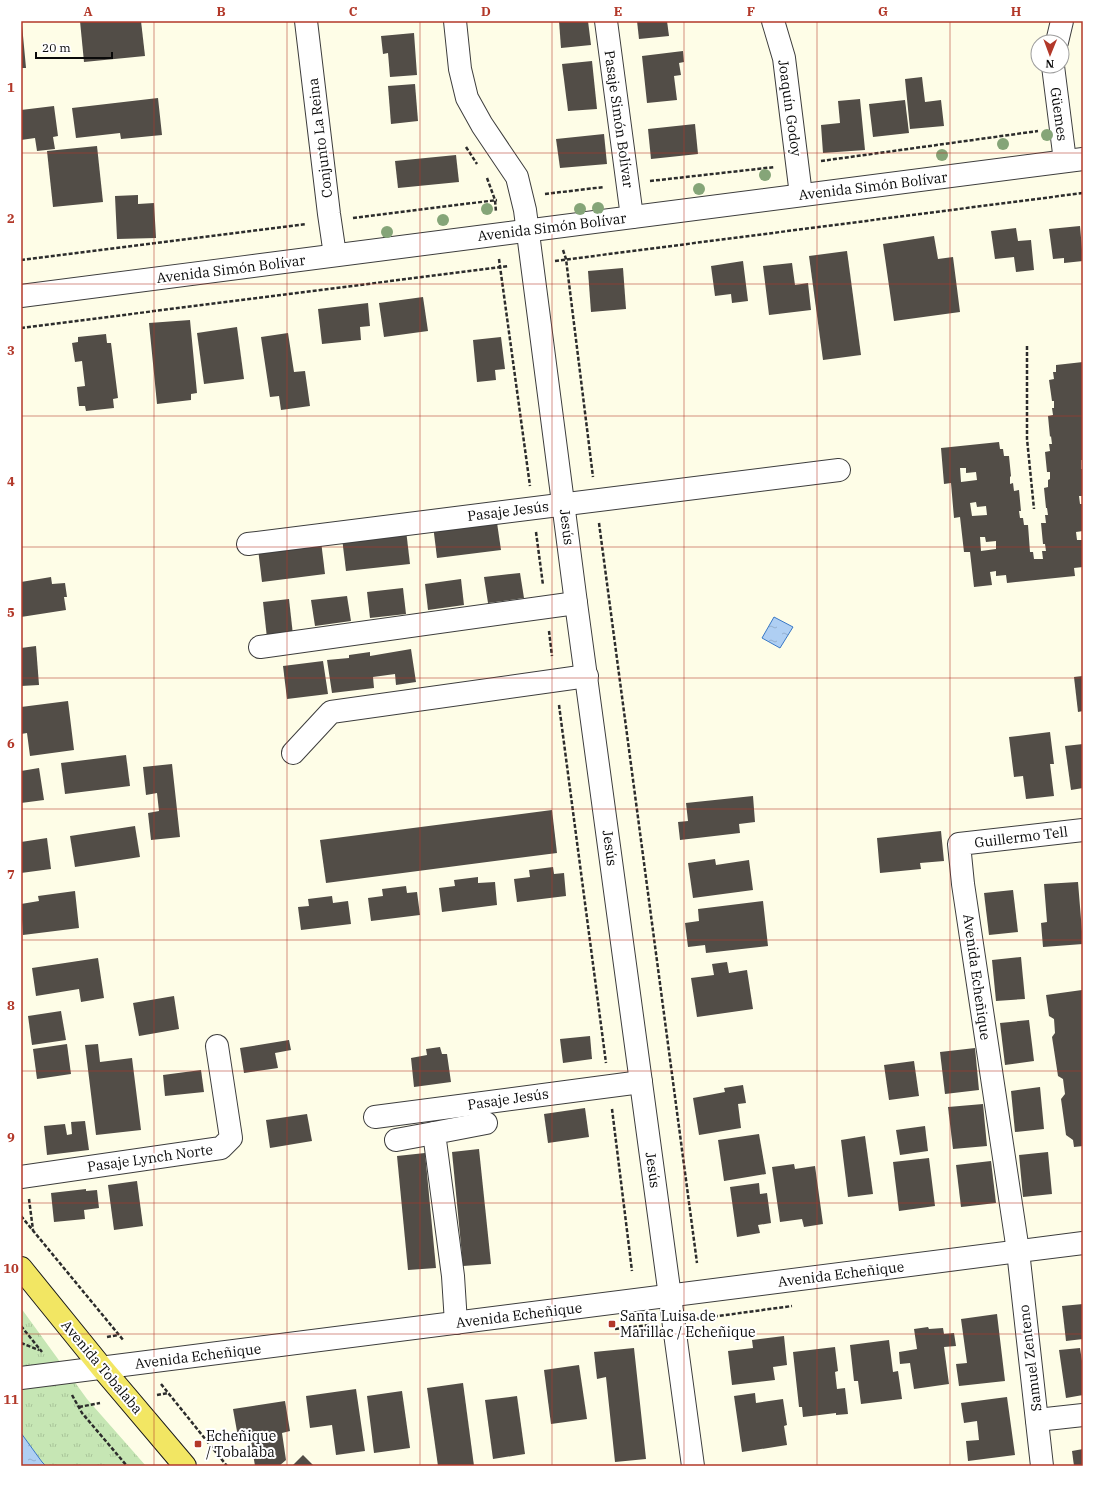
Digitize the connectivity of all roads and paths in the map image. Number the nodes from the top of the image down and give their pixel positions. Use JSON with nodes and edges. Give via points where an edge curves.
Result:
{"nodes":[{"id":1,"x":306,"y":21,"type":"edge"},
{"id":2,"x":455,"y":21,"type":"edge"},
{"id":3,"x":606,"y":21,"type":"edge"},
{"id":4,"x":773,"y":21,"type":"edge"},
{"id":5,"x":1062,"y":21,"type":"edge"},
{"id":6,"x":1059,"y":34,"type":"edge"},
{"id":7,"x":1054,"y":74,"type":"edge"},
{"id":8,"x":1060,"y":128,"type":"junction"},
{"id":9,"x":1074,"y":160,"type":"edge"},
{"id":10,"x":797,"y":164,"type":"junction"},
{"id":11,"x":628,"y":183,"type":"junction"},
{"id":12,"x":1083,"y":193,"type":"edge"},
{"id":13,"x":801,"y":195,"type":"junction"},
{"id":14,"x":632,"y":217,"type":"junction"},
{"id":15,"x":527,"y":231,"type":"junction"},
{"id":16,"x":336,"y":255,"type":"junction"},
{"id":17,"x":21,"y":296,"type":"edge"},
{"id":18,"x":21,"y":328,"type":"edge"},
{"id":19,"x":1027,"y":346,"type":"dead end"},
{"id":20,"x":839,"y":470,"type":"dead end"},
{"id":21,"x":596,"y":500,"type":"junction"},
{"id":22,"x":564,"y":504,"type":"junction"},
{"id":23,"x":533,"y":508,"type":"junction"},
{"id":24,"x":1034,"y":509,"type":"dead end"},
{"id":25,"x":248,"y":544,"type":"dead end"},
{"id":26,"x":576,"y":603,"type":"junction"},
{"id":27,"x":546,"y":606,"type":"junction"},
{"id":28,"x":260,"y":647,"type":"dead end"},
{"id":29,"x":587,"y":676,"type":"junction"},
{"id":30,"x":556,"y":681,"type":"junction"},
{"id":31,"x":293,"y":753,"type":"dead end"},
{"id":32,"x":1083,"y":830,"type":"edge"},
{"id":33,"x":959,"y":844,"type":"joint"},
{"id":34,"x":217,"y":1046,"type":"dead end"},
{"id":35,"x":641,"y":1082,"type":"junction"},
{"id":36,"x":610,"y":1086,"type":"junction"},
{"id":37,"x":375,"y":1117,"type":"dead end"},
{"id":38,"x":486,"y":1123,"type":"dead end"},
{"id":39,"x":434,"y":1132,"type":"junction"},
{"id":40,"x":396,"y":1140,"type":"dead end"},
{"id":41,"x":21,"y":1177,"type":"edge"},
{"id":42,"x":21,"y":1216,"type":"edge"},
{"id":43,"x":1083,"y":1243,"type":"edge"},
{"id":44,"x":1018,"y":1251,"type":"junction"},
{"id":45,"x":697,"y":1262,"type":"dead end"},
{"id":46,"x":21,"y":1268,"type":"edge"},
{"id":47,"x":632,"y":1271,"type":"dead end"},
{"id":48,"x":669,"y":1296,"type":"junction"},
{"id":49,"x":456,"y":1323,"type":"junction"},
{"id":50,"x":21,"y":1326,"type":"edge"},
{"id":51,"x":118,"y":1335,"type":"dead end"},
{"id":52,"x":21,"y":1343,"type":"edge"},
{"id":53,"x":102,"y":1368,"type":"junction"},
{"id":54,"x":21,"y":1378,"type":"edge"},
{"id":55,"x":159,"y":1383,"type":"dead end"},
{"id":56,"x":79,"y":1407,"type":"dead end"},
{"id":57,"x":1083,"y":1415,"type":"edge"},
{"id":58,"x":1037,"y":1420,"type":"junction"},
{"id":59,"x":127,"y":1466,"type":"edge"},
{"id":60,"x":185,"y":1466,"type":"edge"},
{"id":61,"x":227,"y":1466,"type":"edge"},
{"id":62,"x":693,"y":1466,"type":"edge"},
{"id":63,"x":1042,"y":1466,"type":"edge"}],
"edges":[{"from":1,"to":16,"type":"street","name":"Conjunto La Reina"},
{"from":2,"to":15,"type":"street","name":"Jesús","via":[[460,69],[467,98],[517,177]]},
{"from":3,"to":11,"type":"street","name":"Pasaje Simón Bolívar"},
{"from":4,"to":10,"type":"street","name":"Joaquín Godoy","via":[[784,58]]},
{"from":5,"to":6,"type":"street"},
{"from":7,"to":8,"type":"street","name":"Güemes"},
{"from":8,"to":9,"type":"street","name":"Güemes"},
{"from":8,"to":10,"type":"path"},
{"from":9,"to":13,"type":"street","name":"Avenida Simón Bolívar"},
{"from":10,"to":11,"type":"path"},
{"from":10,"to":13,"type":"street","name":"Joaquín Godoy"},
{"from":11,"to":14,"type":"street","name":"Pasaje Simón Bolívar"},
{"from":12,"to":21,"type":"path","via":[[566,259]]},
{"from":13,"to":14,"type":"street","name":"Avenida Simón Bolívar"},
{"from":14,"to":15,"type":"street","name":"Avenida Simón Bolívar"},
{"from":15,"to":16,"type":"street","name":"Avenida Simón Bolívar"},
{"from":15,"to":22,"type":"street","name":"Jesús"},
{"from":16,"to":17,"type":"street","name":"Avenida Simón Bolívar"},
{"from":18,"to":23,"type":"path","via":[[500,267]]},
{"from":19,"to":24,"type":"path","via":[[1027,439]]},
{"from":20,"to":21,"type":"street","name":"Pasaje Jesús"},
{"from":21,"to":22,"type":"street","name":"Pasaje Jesús"},
{"from":21,"to":45,"type":"path"},
{"from":22,"to":23,"type":"street","name":"Pasaje Jesús"},
{"from":22,"to":26,"type":"street","name":"Jesús"},
{"from":23,"to":25,"type":"street","name":"Pasaje Jesús"},
{"from":23,"to":27,"type":"path"},
{"from":26,"to":27,"type":"street"},
{"from":26,"to":29,"type":"street","name":"Jesús"},
{"from":27,"to":28,"type":"street"},
{"from":27,"to":30,"type":"path"},
{"from":29,"to":30,"type":"street"},
{"from":29,"to":35,"type":"street","name":"Jesús"},
{"from":30,"to":31,"type":"street","via":[[331,712]]},
{"from":30,"to":36,"type":"path"},
{"from":32,"to":33,"type":"street","name":"Guillermo Tell"},
{"from":33,"to":44,"type":"street","name":"Avenida Echeñique"},
{"from":34,"to":41,"type":"street","name":"Pasaje Lynch Norte","via":[[231,1138],[222,1148]]},
{"from":35,"to":36,"type":"street","name":"Pasaje Jesús"},
{"from":35,"to":48,"type":"street","name":"Jesús"},
{"from":36,"to":37,"type":"street","name":"Pasaje Jesús"},
{"from":36,"to":47,"type":"path"},
{"from":38,"to":39,"type":"street"},
{"from":39,"to":40,"type":"street"},
{"from":39,"to":49,"type":"street","via":[[453,1276]]},
{"from":42,"to":51,"type":"path"},
{"from":43,"to":44,"type":"street","name":"Avenida Echeñique"},
{"from":44,"to":48,"type":"street","name":"Avenida Echeñique"},
{"from":44,"to":58,"type":"street","name":"Samuel Zenteno"},
{"from":46,"to":53,"type":"main road","name":"Avenida Tobalaba"},
{"from":48,"to":49,"type":"street","name":"Avenida Echeñique"},
{"from":48,"to":62,"type":"street","name":"Jesús"},
{"from":49,"to":53,"type":"street","name":"Avenida Echeñique"},
{"from":50,"to":52,"type":"path","via":[[41,1351]]},
{"from":53,"to":54,"type":"street","name":"Avenida Echeñique"},
{"from":53,"to":60,"type":"main road","name":"Avenida Tobalaba"},
{"from":55,"to":61,"type":"path"},
{"from":56,"to":59,"type":"path"},
{"from":57,"to":58,"type":"street"},
{"from":58,"to":63,"type":"street","name":"Samuel Zenteno"}]}
